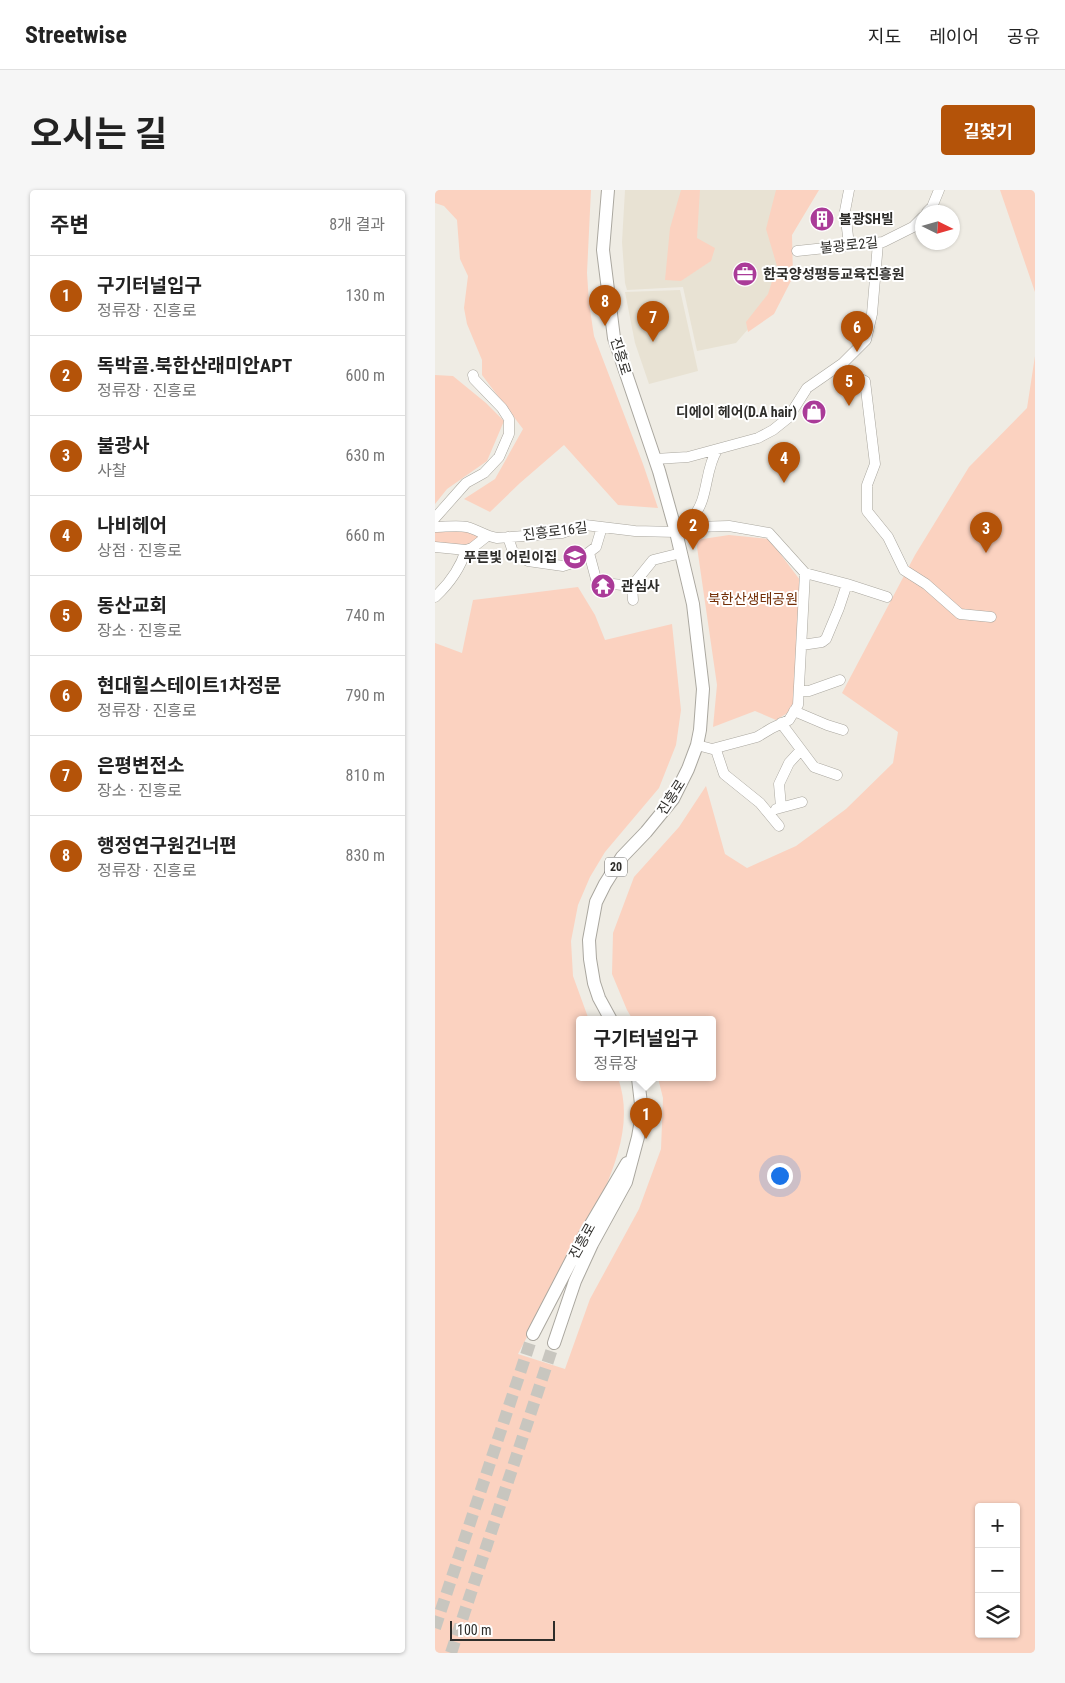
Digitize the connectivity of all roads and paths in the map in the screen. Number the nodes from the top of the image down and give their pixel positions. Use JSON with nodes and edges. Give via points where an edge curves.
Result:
{"nodes":[{"id":1,"x":608,"y":190,"type":"edge"},
{"id":2,"x":849,"y":190,"type":"edge"},
{"id":3,"x":939,"y":190,"type":"edge"},
{"id":4,"x":932,"y":205,"type":"edge"},
{"id":5,"x":915,"y":225,"type":"edge"},
{"id":6,"x":878,"y":242,"type":"junction"},
{"id":7,"x":849,"y":245,"type":"junction"},
{"id":8,"x":797,"y":251,"type":"dead end"},
{"id":9,"x":836,"y":368,"type":"junction"},
{"id":10,"x":473,"y":375,"type":"dead end"},
{"id":11,"x":717,"y":450,"type":"junction"},
{"id":12,"x":657,"y":465,"type":"junction"},
{"id":13,"x":435,"y":518,"type":"edge"},
{"id":14,"x":435,"y":527,"type":"edge"},
{"id":15,"x":602,"y":527,"type":"junction"},
{"id":16,"x":676,"y":532,"type":"junction"},
{"id":17,"x":486,"y":537,"type":"junction"},
{"id":18,"x":508,"y":537,"type":"junction"},
{"id":19,"x":435,"y":547,"type":"edge"},
{"id":20,"x":466,"y":550,"type":"junction"},
{"id":21,"x":589,"y":553,"type":"junction"},
{"id":22,"x":681,"y":553,"type":"junction"},
{"id":23,"x":805,"y":574,"type":"junction"},
{"id":24,"x":847,"y":584,"type":"junction"},
{"id":25,"x":631,"y":586,"type":"junction"},
{"id":26,"x":435,"y":597,"type":"edge"},
{"id":27,"x":887,"y":598,"type":"dead end"},
{"id":28,"x":633,"y":600,"type":"dead end"},
{"id":29,"x":991,"y":617,"type":"dead end"},
{"id":30,"x":802,"y":645,"type":"junction"},
{"id":31,"x":840,"y":680,"type":"dead end"},
{"id":32,"x":799,"y":692,"type":"junction"},
{"id":33,"x":794,"y":711,"type":"junction"},
{"id":34,"x":781,"y":723,"type":"junction"},
{"id":35,"x":843,"y":730,"type":"dead end"},
{"id":36,"x":697,"y":745,"type":"junction"},
{"id":37,"x":712,"y":749,"type":"junction"},
{"id":38,"x":800,"y":751,"type":"junction"},
{"id":39,"x":837,"y":775,"type":"dead end"},
{"id":40,"x":801,"y":802,"type":"dead end"},
{"id":41,"x":781,"y":807,"type":"junction"},
{"id":42,"x":765,"y":810,"type":"junction"},
{"id":43,"x":779,"y":826,"type":"dead end"},
{"id":44,"x":609,"y":1016,"type":"edge"},
{"id":45,"x":638,"y":1081,"type":"edge"},
{"id":46,"x":635,"y":1150,"type":"junction"},
{"id":47,"x":533,"y":1334,"type":"tunnel mouth"},
{"id":48,"x":554,"y":1343,"type":"tunnel mouth"}],
"edges":[{"from":1,"to":12,"type":"main road","name":"진흥로","number":"20","via":[[603,250],[614,338]]},
{"from":2,"to":7,"type":"street","via":[[845,211]]},
{"from":3,"to":4,"type":"street"},
{"from":5,"to":6,"type":"street","name":"불광로2길"},
{"from":6,"to":7,"type":"street","name":"불광로2길"},
{"from":6,"to":9,"type":"street","via":[[872,314],[866,340]]},
{"from":7,"to":8,"type":"street","name":"불광로2길"},
{"from":9,"to":11,"type":"street","via":[[807,388],[788,418],[773,430]]},
{"from":9,"to":29,"type":"street","via":[[865,381],[875,464],[867,485],[867,511],[888,537],[904,570],[926,584],[960,614]]},
{"from":10,"to":13,"type":"street","via":[[509,419],[509,434],[499,457],[484,473],[466,483]]},
{"from":11,"to":12,"type":"street"},
{"from":11,"to":16,"type":"street","via":[[699,508]]},
{"from":12,"to":16,"type":"main road","name":"진흥로","number":"20"},
{"from":14,"to":17,"type":"street","via":[[465,526]]},
{"from":15,"to":16,"type":"street","name":"진흥로16길"},
{"from":15,"to":18,"type":"street","name":"진흥로16길","via":[[585,525],[562,533]]},
{"from":15,"to":21,"type":"street","name":"진흥로16길","via":[[596,546]]},
{"from":16,"to":22,"type":"main road","name":"진흥로","number":"20"},
{"from":16,"to":23,"type":"street","name":"진흥로16길","via":[[694,527],[729,526],[769,533]]},
{"from":17,"to":18,"type":"street","name":"진흥로16길"},
{"from":17,"to":20,"type":"street"},
{"from":18,"to":21,"type":"street","name":"진흥로16길","via":[[513,552],[528,561],[563,566]]},
{"from":19,"to":20,"type":"street"},
{"from":20,"to":26,"type":"street","via":[[461,566]]},
{"from":21,"to":25,"type":"street","via":[[596,579],[603,583]]},
{"from":22,"to":25,"type":"street","via":[[653,560]]},
{"from":22,"to":36,"type":"main road","name":"진흥로","number":"20","via":[[693,604],[703,689]]},
{"from":23,"to":24,"type":"street"},
{"from":23,"to":30,"type":"street"},
{"from":24,"to":27,"type":"street"},
{"from":24,"to":30,"type":"street","via":[[826,639]]},
{"from":25,"to":28,"type":"street"},
{"from":30,"to":32,"type":"street"},
{"from":31,"to":32,"type":"street"},
{"from":32,"to":33,"type":"street"},
{"from":33,"to":34,"type":"street","via":[[789,720]]},
{"from":33,"to":35,"type":"street"},
{"from":34,"to":37,"type":"street","via":[[757,737]]},
{"from":34,"to":38,"type":"street"},
{"from":36,"to":37,"type":"street"},
{"from":36,"to":44,"type":"main road","name":"진흥로","number":"20","via":[[673,799],[622,857],[596,902],[589,940],[590,959],[594,983]]},
{"from":37,"to":42,"type":"street","via":[[716,750],[724,774]]},
{"from":38,"to":39,"type":"street","via":[[814,767]]},
{"from":38,"to":41,"type":"street","via":[[789,763],[779,784]]},
{"from":40,"to":41,"type":"street"},
{"from":41,"to":42,"type":"street"},
{"from":42,"to":43,"type":"street"},
{"from":45,"to":46,"type":"main road","name":"진흥로","via":[[641,1120]]},
{"from":46,"to":47,"type":"main road","name":"진흥로","via":[[584,1236]]},
{"from":46,"to":48,"type":"main road","name":"진흥로","via":[[626,1182],[575,1280]]}]}
